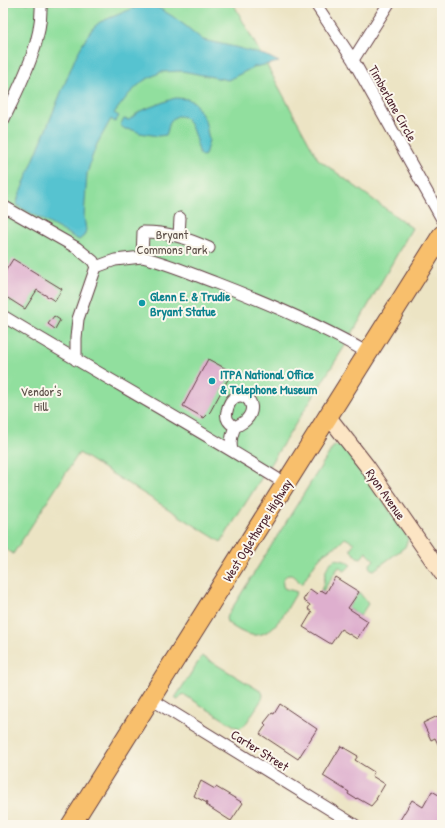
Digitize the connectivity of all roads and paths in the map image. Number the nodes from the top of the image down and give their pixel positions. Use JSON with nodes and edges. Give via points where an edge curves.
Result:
{"nodes":[{"id":1,"x":41,"y":3,"type":"edge"},
{"id":2,"x":314,"y":3,"type":"edge"},
{"id":3,"x":389,"y":3,"type":"edge"},
{"id":4,"x":353,"y":60,"type":"junction"},
{"id":5,"x":3,"y":121,"type":"edge"},
{"id":6,"x":3,"y":206,"type":"edge"},
{"id":7,"x":180,"y":218,"type":"dead end"},
{"id":8,"x":442,"y":219,"type":"edge"},
{"id":9,"x":442,"y":235,"type":"edge"},
{"id":10,"x":179,"y":236,"type":"junction"},
{"id":11,"x":209,"y":248,"type":"dead end"},
{"id":12,"x":142,"y":257,"type":"junction"},
{"id":13,"x":96,"y":268,"type":"junction"},
{"id":14,"x":3,"y":316,"type":"edge"},
{"id":15,"x":368,"y":353,"type":"junction"},
{"id":16,"x":76,"y":360,"type":"junction"},
{"id":17,"x":328,"y":416,"type":"junction"},
{"id":18,"x":235,"y":427,"type":"dead end"},
{"id":19,"x":232,"y":450,"type":"junction"},
{"id":20,"x":286,"y":484,"type":"junction"},
{"id":21,"x":442,"y":574,"type":"edge"},
{"id":22,"x":151,"y":699,"type":"junction"},
{"id":23,"x":72,"y":825,"type":"edge"},
{"id":24,"x":355,"y":825,"type":"edge"}],
"edges":[{"from":1,"to":5,"type":"street","via":[[35,46]]},
{"from":2,"to":4,"type":"street","name":"Timberlane Circle"},
{"from":3,"to":4,"type":"street"},
{"from":4,"to":8,"type":"street","name":"Timberlane Circle"},
{"from":6,"to":13,"type":"street","via":[[77,248],[93,261]]},
{"from":7,"to":10,"type":"street"},
{"from":9,"to":15,"type":"highway","name":"West Oglethorpe Highway"},
{"from":10,"to":11,"type":"street"},
{"from":10,"to":12,"type":"street","via":[[143,232]]},
{"from":12,"to":13,"type":"street","via":[[115,260]]},
{"from":12,"to":15,"type":"street","via":[[268,304]]},
{"from":13,"to":16,"type":"street","via":[[78,319]]},
{"from":14,"to":16,"type":"street"},
{"from":15,"to":17,"type":"highway","name":"West Oglethorpe Highway"},
{"from":16,"to":19,"type":"street"},
{"from":17,"to":20,"type":"highway","name":"West Oglethorpe Highway"},
{"from":17,"to":21,"type":"street","name":"Ryon Avenue"},
{"from":18,"to":19,"type":"street"},
{"from":19,"to":20,"type":"street"},
{"from":20,"to":22,"type":"highway","name":"West Oglethorpe Highway"},
{"from":22,"to":23,"type":"highway","name":"West Oglethorpe Highway"},
{"from":22,"to":24,"type":"street","name":"Carter Street"}]}
